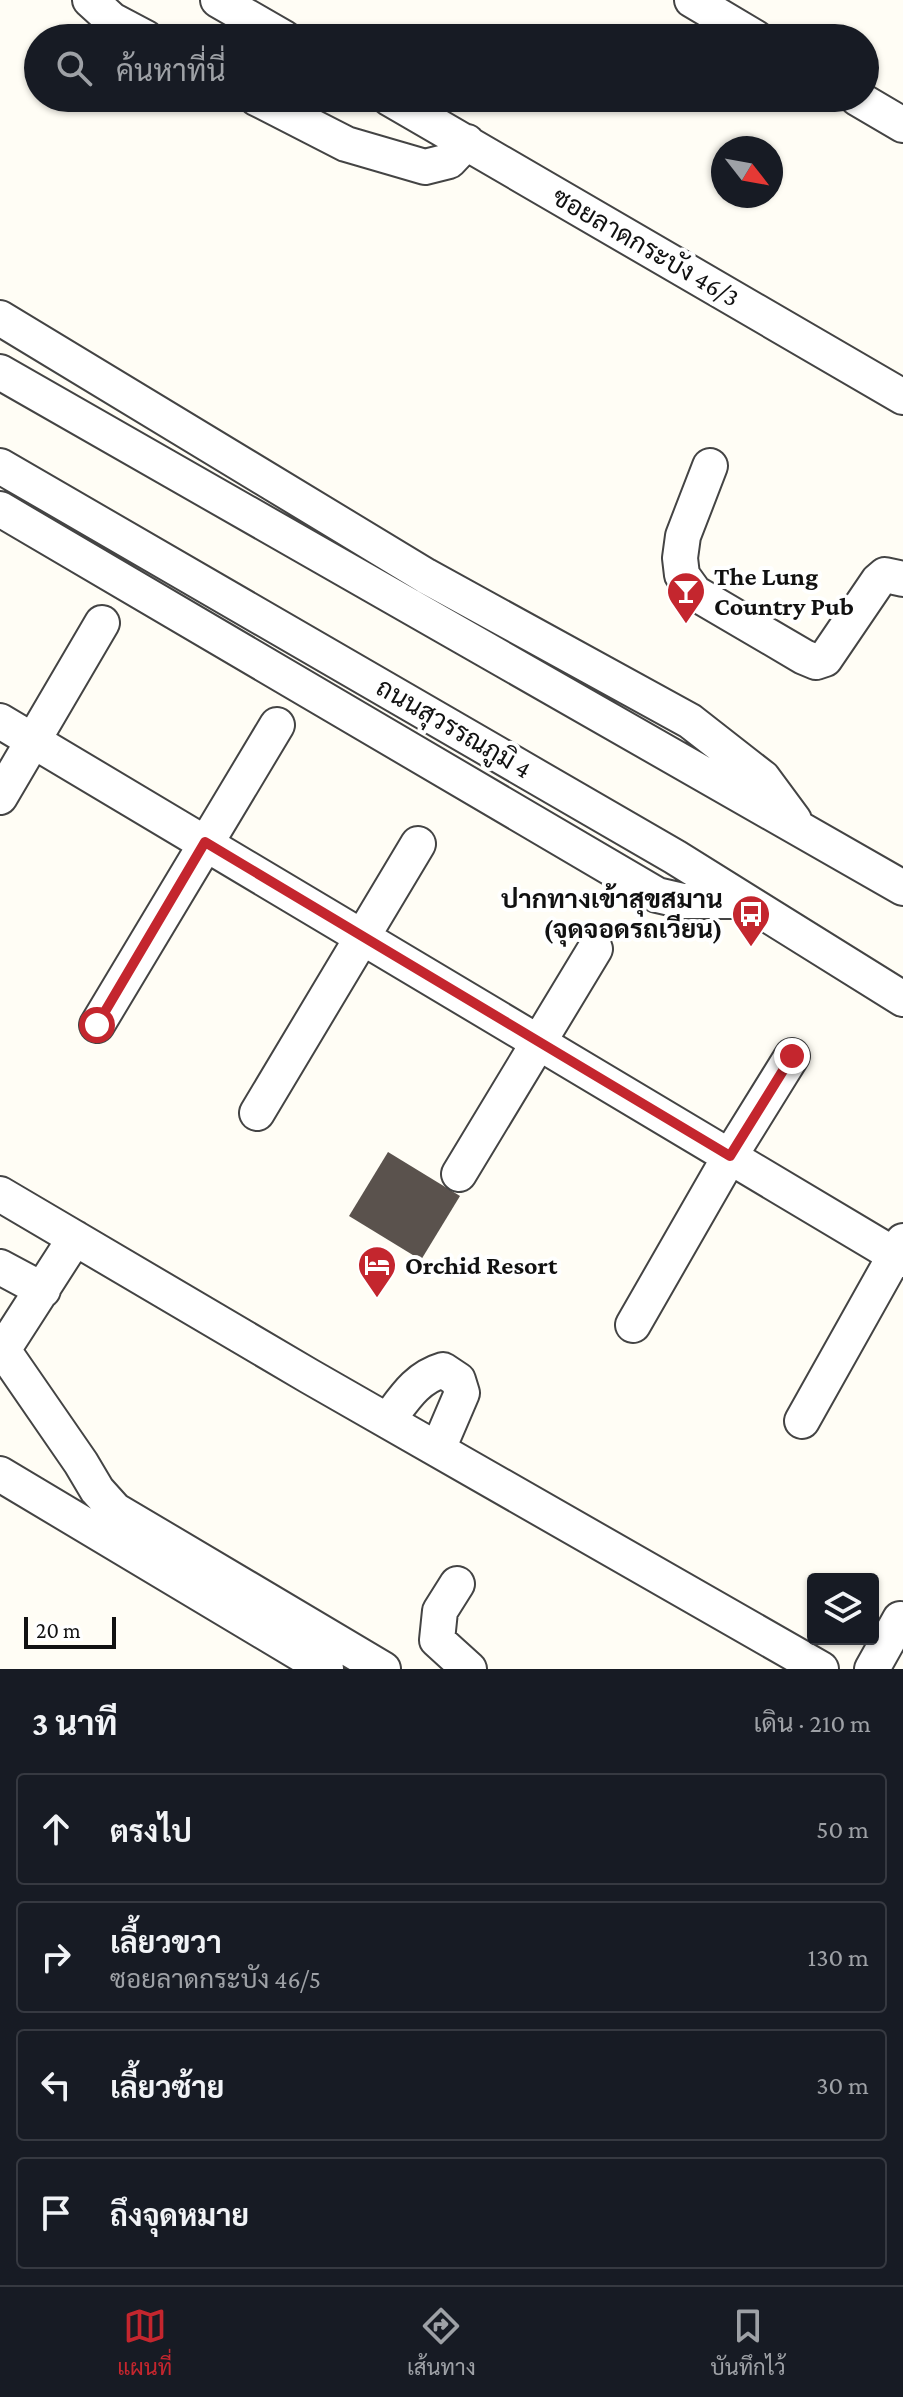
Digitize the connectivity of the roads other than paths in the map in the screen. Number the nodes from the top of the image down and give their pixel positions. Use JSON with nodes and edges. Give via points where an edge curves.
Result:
{"nodes":[{"id":1,"x":90,"y":0,"type":"edge"},
{"id":2,"x":218,"y":0,"type":"edge"},
{"id":3,"x":692,"y":0,"type":"edge"},
{"id":4,"x":120,"y":24,"type":"edge"},
{"id":5,"x":260,"y":24,"type":"edge"},
{"id":6,"x":732,"y":24,"type":"edge"},
{"id":7,"x":879,"y":111,"type":"edge"},
{"id":8,"x":283,"y":112,"type":"edge"},
{"id":9,"x":414,"y":112,"type":"edge"},
{"id":10,"x":903,"y":125,"type":"edge"},
{"id":11,"x":467,"y":142,"type":"junction"},
{"id":12,"x":0,"y":318,"type":"edge"},
{"id":13,"x":0,"y":372,"type":"edge"},
{"id":14,"x":903,"y":397,"type":"edge"},
{"id":15,"x":0,"y":466,"type":"edge"},
{"id":16,"x":710,"y":466,"type":"dead end"},
{"id":17,"x":0,"y":509,"type":"edge"},
{"id":18,"x":903,"y":579,"type":"edge"},
{"id":19,"x":102,"y":623,"type":"dead end"},
{"id":20,"x":0,"y":721,"type":"edge"},
{"id":21,"x":277,"y":725,"type":"dead end"},
{"id":22,"x":33,"y":739,"type":"junction"},
{"id":23,"x":0,"y":797,"type":"edge"},
{"id":24,"x":802,"y":830,"type":"junction"},
{"id":25,"x":205,"y":842,"type":"junction"},
{"id":26,"x":418,"y":844,"type":"dead end"},
{"id":27,"x":903,"y":888,"type":"edge"},
{"id":28,"x":746,"y":901,"type":"junction"},
{"id":29,"x":362,"y":935,"type":"junction"},
{"id":30,"x":595,"y":949,"type":"dead end"},
{"id":31,"x":903,"y":999,"type":"edge"},
{"id":32,"x":97,"y":1025,"type":"dead end"},
{"id":33,"x":538,"y":1042,"type":"junction"},
{"id":34,"x":792,"y":1056,"type":"dead end"},
{"id":35,"x":257,"y":1113,"type":"dead end"},
{"id":36,"x":730,"y":1156,"type":"junction"},
{"id":37,"x":459,"y":1174,"type":"dead end"},
{"id":38,"x":0,"y":1194,"type":"edge"},
{"id":39,"x":75,"y":1238,"type":"junction"},
{"id":40,"x":900,"y":1252,"type":"edge"},
{"id":41,"x":0,"y":1267,"type":"edge"},
{"id":42,"x":43,"y":1290,"type":"junction"},
{"id":43,"x":633,"y":1325,"type":"dead end"},
{"id":44,"x":2,"y":1350,"type":"edge"},
{"id":45,"x":388,"y":1420,"type":"junction"},
{"id":46,"x":802,"y":1421,"type":"dead end"},
{"id":47,"x":438,"y":1449,"type":"junction"},
{"id":48,"x":0,"y":1474,"type":"edge"},
{"id":49,"x":457,"y":1584,"type":"dead end"},
{"id":50,"x":900,"y":1619,"type":"dead end"},
{"id":51,"x":326,"y":1669,"type":"edge"},
{"id":52,"x":383,"y":1669,"type":"edge"},
{"id":53,"x":469,"y":1669,"type":"edge"},
{"id":54,"x":821,"y":1669,"type":"edge"},
{"id":55,"x":872,"y":1669,"type":"edge"}],
"edges":[{"from":1,"to":4,"type":"street"},
{"from":2,"to":5,"type":"street"},
{"from":3,"to":6,"type":"street"},
{"from":7,"to":10,"type":"street"},
{"from":8,"to":11,"type":"street","via":[[346,144],[425,167],[449,161]]},
{"from":9,"to":11,"type":"street","name":"ซอยลาดกระบัง 46/3"},
{"from":11,"to":14,"type":"street","name":"ซอยลาดกระบัง 46/3"},
{"from":12,"to":24,"type":"street","via":[[426,576],[690,721],[763,778]]},
{"from":13,"to":24,"type":"street"},
{"from":15,"to":28,"type":"street","name":"ถนนสุวรรณภูมิ 4"},
{"from":16,"to":18,"type":"street","via":[[683,536],[682,575],[695,593],[804,657],[825,659],[878,581],[885,575]]},
{"from":17,"to":28,"type":"street","via":[[657,895],[683,901]]},
{"from":19,"to":22,"type":"street"},
{"from":20,"to":22,"type":"street"},
{"from":21,"to":25,"type":"street"},
{"from":22,"to":23,"type":"street"},
{"from":22,"to":25,"type":"street"},
{"from":24,"to":27,"type":"street"},
{"from":25,"to":29,"type":"street"},
{"from":25,"to":32,"type":"street"},
{"from":26,"to":29,"type":"street"},
{"from":28,"to":31,"type":"street","name":"ถนนสุวรรณภูมิ 4"},
{"from":29,"to":33,"type":"street"},
{"from":29,"to":35,"type":"street"},
{"from":30,"to":33,"type":"street"},
{"from":33,"to":36,"type":"street"},
{"from":33,"to":37,"type":"street"},
{"from":34,"to":36,"type":"street"},
{"from":36,"to":40,"type":"street"},
{"from":36,"to":43,"type":"street"},
{"from":38,"to":39,"type":"street"},
{"from":39,"to":42,"type":"street"},
{"from":39,"to":45,"type":"street"},
{"from":40,"to":46,"type":"street"},
{"from":41,"to":42,"type":"street"},
{"from":42,"to":44,"type":"street"},
{"from":44,"to":52,"type":"street","via":[[115,1510]]},
{"from":45,"to":47,"type":"street"},
{"from":45,"to":47,"type":"street","via":[[416,1384],[443,1370],[458,1380],[462,1393]]},
{"from":47,"to":54,"type":"street"},
{"from":48,"to":51,"type":"street"},
{"from":49,"to":53,"type":"street","via":[[440,1611],[437,1640]]},
{"from":50,"to":55,"type":"street"}]}
